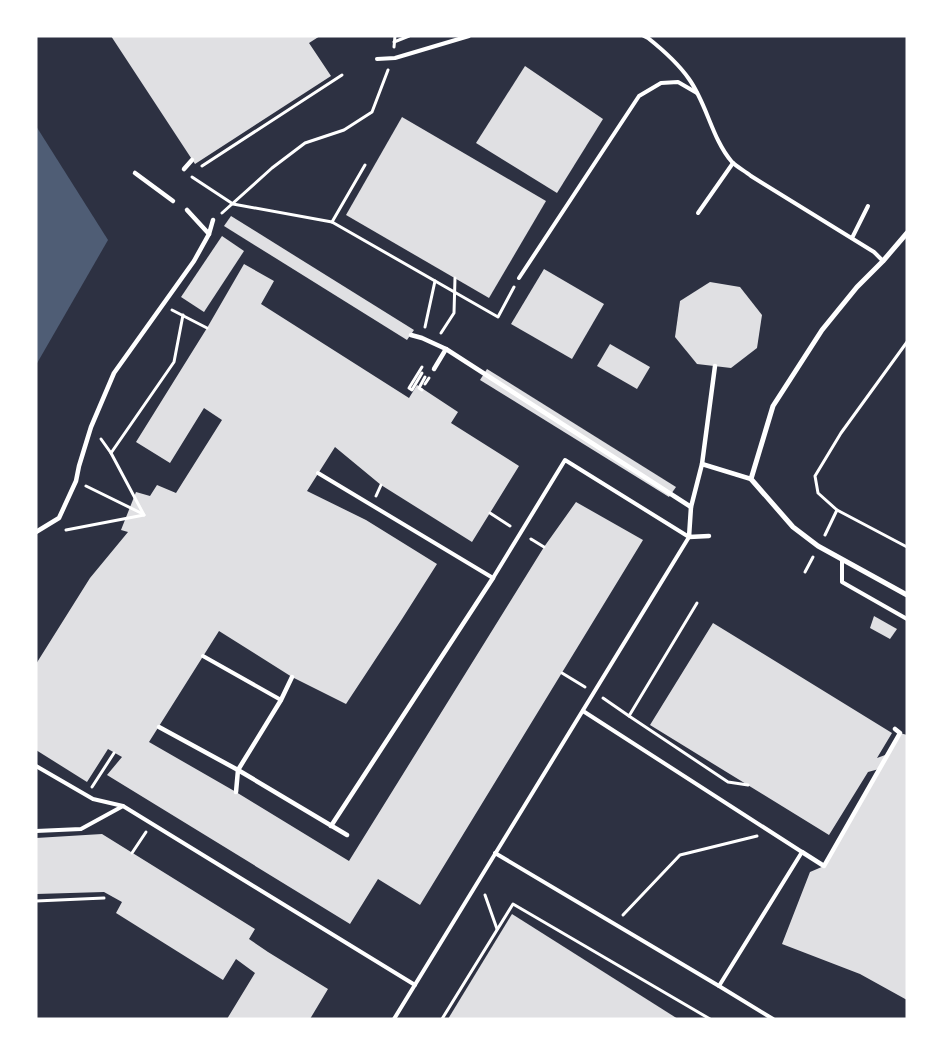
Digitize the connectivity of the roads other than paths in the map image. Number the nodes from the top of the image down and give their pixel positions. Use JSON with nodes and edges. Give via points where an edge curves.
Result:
{"nodes":[{"id":1,"x":469,"y":36,"type":"edge"},
{"id":2,"x":644,"y":36,"type":"edge"},
{"id":3,"x":377,"y":59,"type":"dead end"},
{"id":4,"x":697,"y":93,"type":"junction"},
{"id":5,"x":192,"y":160,"type":"dead end"},
{"id":6,"x":732,"y":163,"type":"junction"},
{"id":7,"x":184,"y":169,"type":"dead end"},
{"id":8,"x":135,"y":173,"type":"dead end"},
{"id":9,"x":173,"y":200,"type":"dead end"},
{"id":10,"x":868,"y":206,"type":"dead end"},
{"id":11,"x":187,"y":210,"type":"dead end"},
{"id":12,"x":698,"y":213,"type":"dead end"},
{"id":13,"x":213,"y":220,"type":"road end"},
{"id":14,"x":907,"y":233,"type":"edge"},
{"id":15,"x":209,"y":234,"type":"junction"},
{"id":16,"x":852,"y":238,"type":"junction"},
{"id":17,"x":883,"y":261,"type":"junction"},
{"id":18,"x":519,"y":278,"type":"road end"},
{"id":19,"x":410,"y":335,"type":"dead end"},
{"id":20,"x":446,"y":350,"type":"junction"},
{"id":21,"x":716,"y":366,"type":"dead end"},
{"id":22,"x":435,"y":367,"type":"road end"},
{"id":23,"x":702,"y":464,"type":"junction"},
{"id":24,"x":318,"y":474,"type":"dead end"},
{"id":25,"x":751,"y":479,"type":"junction"},
{"id":26,"x":691,"y":507,"type":"junction"},
{"id":27,"x":36,"y":532,"type":"edge"},
{"id":28,"x":709,"y":536,"type":"dead end"},
{"id":29,"x":689,"y":537,"type":"junction"},
{"id":30,"x":842,"y":560,"type":"junction"},
{"id":31,"x":493,"y":578,"type":"junction"},
{"id":32,"x":907,"y":595,"type":"edge"},
{"id":33,"x":907,"y":619,"type":"edge"},
{"id":34,"x":203,"y":656,"type":"dead end"},
{"id":35,"x":292,"y":678,"type":"dead end"},
{"id":36,"x":281,"y":700,"type":"junction"},
{"id":37,"x":583,"y":711,"type":"junction"},
{"id":38,"x":159,"y":727,"type":"dead end"},
{"id":39,"x":895,"y":729,"type":"dead end"},
{"id":40,"x":36,"y":766,"type":"edge"},
{"id":41,"x":238,"y":770,"type":"junction"},
{"id":42,"x":236,"y":792,"type":"dead end"},
{"id":43,"x":123,"y":806,"type":"junction"},
{"id":44,"x":331,"y":826,"type":"junction"},
{"id":45,"x":36,"y":831,"type":"edge"},
{"id":46,"x":347,"y":835,"type":"dead end"},
{"id":47,"x":802,"y":852,"type":"junction"},
{"id":48,"x":495,"y":853,"type":"junction"},
{"id":49,"x":415,"y":985,"type":"junction"},
{"id":50,"x":719,"y":986,"type":"junction"},
{"id":51,"x":394,"y":1019,"type":"edge"},
{"id":52,"x":773,"y":1019,"type":"edge"}],
"edges":[{"from":1,"to":3,"type":"lane","via":[[395,58]]},
{"from":2,"to":4,"type":"lane","via":[[672,58]]},
{"from":4,"to":6,"type":"lane","via":[[718,141]]},
{"from":4,"to":18,"type":"lane","via":[[678,82],[661,83],[639,96]]},
{"from":5,"to":7,"type":"street"},
{"from":6,"to":12,"type":"lane"},
{"from":6,"to":16,"type":"lane"},
{"from":8,"to":9,"type":"street"},
{"from":10,"to":16,"type":"lane"},
{"from":11,"to":15,"type":"street"},
{"from":13,"to":15,"type":"street"},
{"from":14,"to":17,"type":"street"},
{"from":15,"to":27,"type":"street","via":[[194,261],[114,373],[91,427],[76,481],[59,518]]},
{"from":16,"to":17,"type":"lane"},
{"from":17,"to":25,"type":"street","via":[[856,287],[822,330],[773,406]]},
{"from":19,"to":20,"type":"street"},
{"from":20,"to":22,"type":"street"},
{"from":20,"to":26,"type":"street"},
{"from":21,"to":23,"type":"street"},
{"from":23,"to":25,"type":"street"},
{"from":23,"to":26,"type":"street"},
{"from":24,"to":31,"type":"lane"},
{"from":25,"to":30,"type":"street","via":[[793,528]]},
{"from":26,"to":29,"type":"street"},
{"from":28,"to":29,"type":"street"},
{"from":29,"to":31,"type":"lane","via":[[565,460]]},
{"from":29,"to":37,"type":"lane"},
{"from":30,"to":32,"type":"street"},
{"from":30,"to":33,"type":"lane","via":[[842,582]]},
{"from":31,"to":44,"type":"street"},
{"from":34,"to":36,"type":"lane"},
{"from":35,"to":36,"type":"street"},
{"from":36,"to":41,"type":"street"},
{"from":37,"to":47,"type":"lane"},
{"from":37,"to":48,"type":"lane"},
{"from":38,"to":41,"type":"street"},
{"from":39,"to":47,"type":"street","via":[[900,733],[824,866]]},
{"from":40,"to":43,"type":"lane","via":[[93,799]]},
{"from":41,"to":42,"type":"street"},
{"from":41,"to":44,"type":"street"},
{"from":43,"to":45,"type":"lane","via":[[81,829]]},
{"from":43,"to":49,"type":"lane"},
{"from":44,"to":46,"type":"street"},
{"from":47,"to":50,"type":"lane"},
{"from":48,"to":49,"type":"lane"},
{"from":48,"to":50,"type":"lane"},
{"from":49,"to":51,"type":"lane"},
{"from":50,"to":52,"type":"lane"}]}
